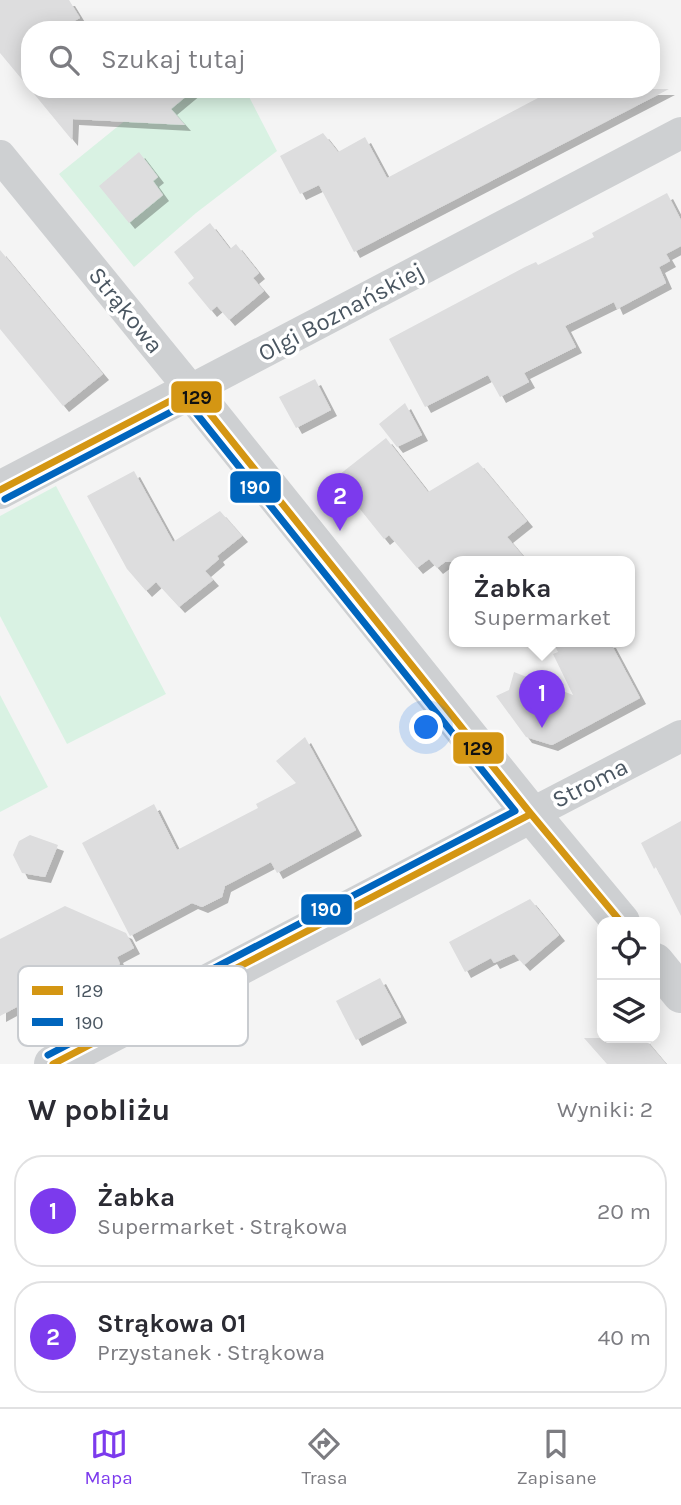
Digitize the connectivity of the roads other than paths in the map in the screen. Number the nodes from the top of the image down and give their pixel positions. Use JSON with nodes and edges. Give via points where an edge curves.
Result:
{"nodes":[{"id":1,"x":681,"y":133,"type":"edge"},
{"id":2,"x":0,"y":156,"type":"edge"},
{"id":3,"x":191,"y":390,"type":"junction"},
{"id":4,"x":0,"y":490,"type":"edge"},
{"id":5,"x":681,"y":736,"type":"edge"},
{"id":6,"x":531,"y":814,"type":"junction"},
{"id":7,"x":617,"y":917,"type":"edge"},
{"id":8,"x":240,"y":966,"type":"edge"},
{"id":9,"x":660,"y":968,"type":"edge"},
{"id":10,"x":681,"y":994,"type":"edge"},
{"id":11,"x":87,"y":1046,"type":"edge"},
{"id":12,"x":53,"y":1064,"type":"edge"}],
"edges":[{"from":1,"to":3,"type":"street","name":"Olgi Boznańskiej"},
{"from":2,"to":3,"type":"street","name":"Strąkowa"},
{"from":3,"to":4,"type":"street","name":"Olgi Boznańskiej"},
{"from":3,"to":6,"type":"street","name":"Strąkowa"},
{"from":5,"to":6,"type":"street","name":"Stroma"},
{"from":6,"to":7,"type":"street","name":"Strąkowa"},
{"from":6,"to":8,"type":"street","name":"Stroma"},
{"from":9,"to":10,"type":"street"},
{"from":11,"to":12,"type":"street","name":"Stroma"}]}
